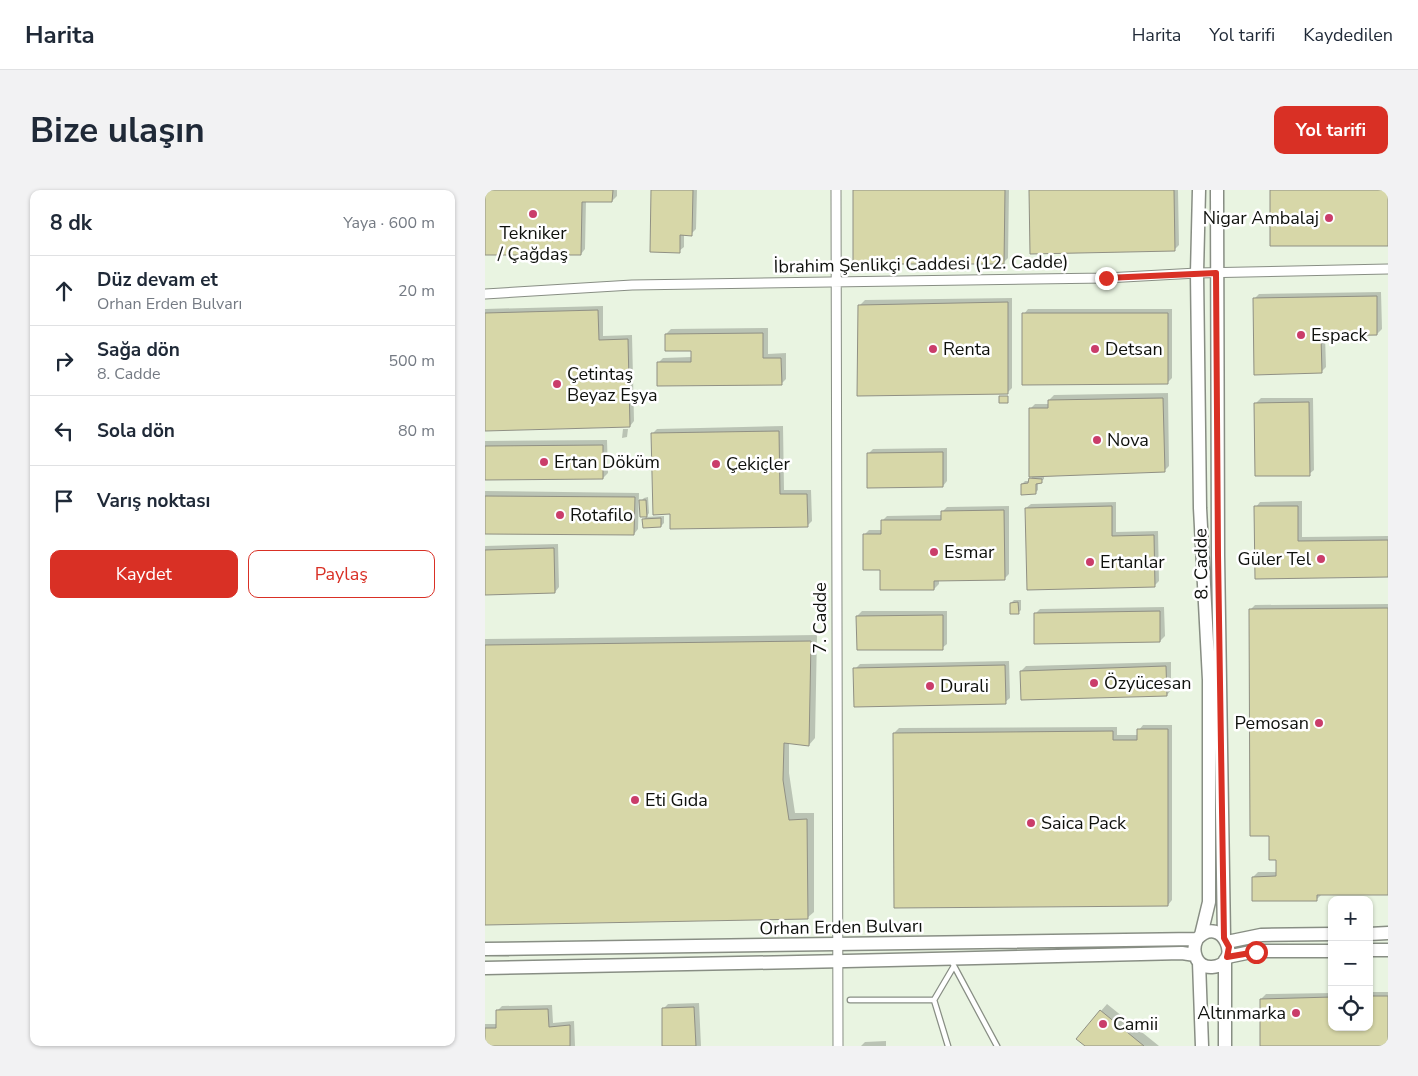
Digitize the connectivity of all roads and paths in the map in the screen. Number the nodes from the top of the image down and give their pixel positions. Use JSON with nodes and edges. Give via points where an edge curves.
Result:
{"nodes":[{"id":1,"x":836,"y":190,"type":"edge"},
{"id":2,"x":1199,"y":190,"type":"edge"},
{"id":3,"x":1217,"y":190,"type":"edge"},
{"id":4,"x":1388,"y":269,"type":"edge"},
{"id":5,"x":1197,"y":273,"type":"junction"},
{"id":6,"x":1216,"y":273,"type":"junction"},
{"id":7,"x":837,"y":281,"type":"junction"},
{"id":8,"x":485,"y":294,"type":"edge"},
{"id":9,"x":1388,"y":933,"type":"edge"},
{"id":10,"x":1328,"y":934,"type":"edge"},
{"id":11,"x":1373,"y":934,"type":"edge"},
{"id":12,"x":1199,"y":937,"type":"junction"},
{"id":13,"x":1226,"y":940,"type":"junction"},
{"id":14,"x":837,"y":943,"type":"junction"},
{"id":15,"x":485,"y":949,"type":"edge"},
{"id":16,"x":1373,"y":950,"type":"edge"},
{"id":17,"x":1388,"y":950,"type":"edge"},
{"id":18,"x":1328,"y":951,"type":"edge"},
{"id":19,"x":1197,"y":958,"type":"junction"},
{"id":20,"x":1226,"y":959,"type":"junction"},
{"id":21,"x":837,"y":960,"type":"junction"},
{"id":22,"x":952,"y":962,"type":"junction"},
{"id":23,"x":485,"y":968,"type":"edge"},
{"id":24,"x":851,"y":1000,"type":"dead end"},
{"id":25,"x":935,"y":1000,"type":"junction"},
{"id":26,"x":838,"y":1046,"type":"edge"},
{"id":27,"x":948,"y":1046,"type":"edge"},
{"id":28,"x":997,"y":1046,"type":"edge"},
{"id":29,"x":1201,"y":1046,"type":"edge"},
{"id":30,"x":1225,"y":1046,"type":"edge"}],
"edges":[{"from":1,"to":7,"type":"street","name":"7. Cadde"},
{"from":2,"to":5,"type":"street","name":"8. Cadde"},
{"from":3,"to":6,"type":"street","name":"8. Cadde"},
{"from":4,"to":6,"type":"street","name":"İbrahim Şenlikçi Caddesi (12. Cadde)"},
{"from":5,"to":6,"type":"street","name":"İbrahim Şenlikçi Caddesi (12. Cadde)"},
{"from":5,"to":7,"type":"street","name":"İbrahim Şenlikçi Caddesi (12. Cadde)","via":[[1106,278]]},
{"from":5,"to":12,"type":"street","name":"8. Cadde","via":[[1200,508],[1209,680],[1209,902]]},
{"from":6,"to":13,"type":"street","name":"8. Cadde"},
{"from":7,"to":8,"type":"street","name":"İbrahim Şenlikçi Caddesi (12. Cadde)","via":[[632,284]]},
{"from":7,"to":14,"type":"street","name":"7. Cadde"},
{"from":9,"to":11,"type":"street"},
{"from":10,"to":13,"type":"street","name":"Orhan Erden Bulvarı","via":[[1261,934]]},
{"from":12,"to":13,"type":"street","name":"Orhan Erden Bulvarı","via":[[1215,932]]},
{"from":12,"to":14,"type":"street","name":"Orhan Erden Bulvarı"},
{"from":12,"to":19,"type":"street","via":[[1194,950]]},
{"from":13,"to":20,"type":"street","via":[[1229,947]]},
{"from":14,"to":15,"type":"street","name":"Orhan Erden Bulvarı"},
{"from":14,"to":21,"type":"street","name":"7. Cadde"},
{"from":16,"to":17,"type":"street"},
{"from":18,"to":20,"type":"street","name":"Orhan Erden Bulvarı","via":[[1256,952]]},
{"from":19,"to":20,"type":"street","name":"Orhan Erden Bulvarı","via":[[1209,967]]},
{"from":19,"to":22,"type":"street","name":"Orhan Erden Bulvarı","via":[[1182,953]]},
{"from":19,"to":29,"type":"street"},
{"from":20,"to":30,"type":"street"},
{"from":21,"to":22,"type":"street","name":"Orhan Erden Bulvarı"},
{"from":21,"to":23,"type":"street","name":"Orhan Erden Bulvarı"},
{"from":21,"to":26,"type":"street","name":"7. Cadde"},
{"from":22,"to":25,"type":"lane"},
{"from":22,"to":28,"type":"lane"},
{"from":24,"to":25,"type":"lane"},
{"from":25,"to":27,"type":"lane"}]}
